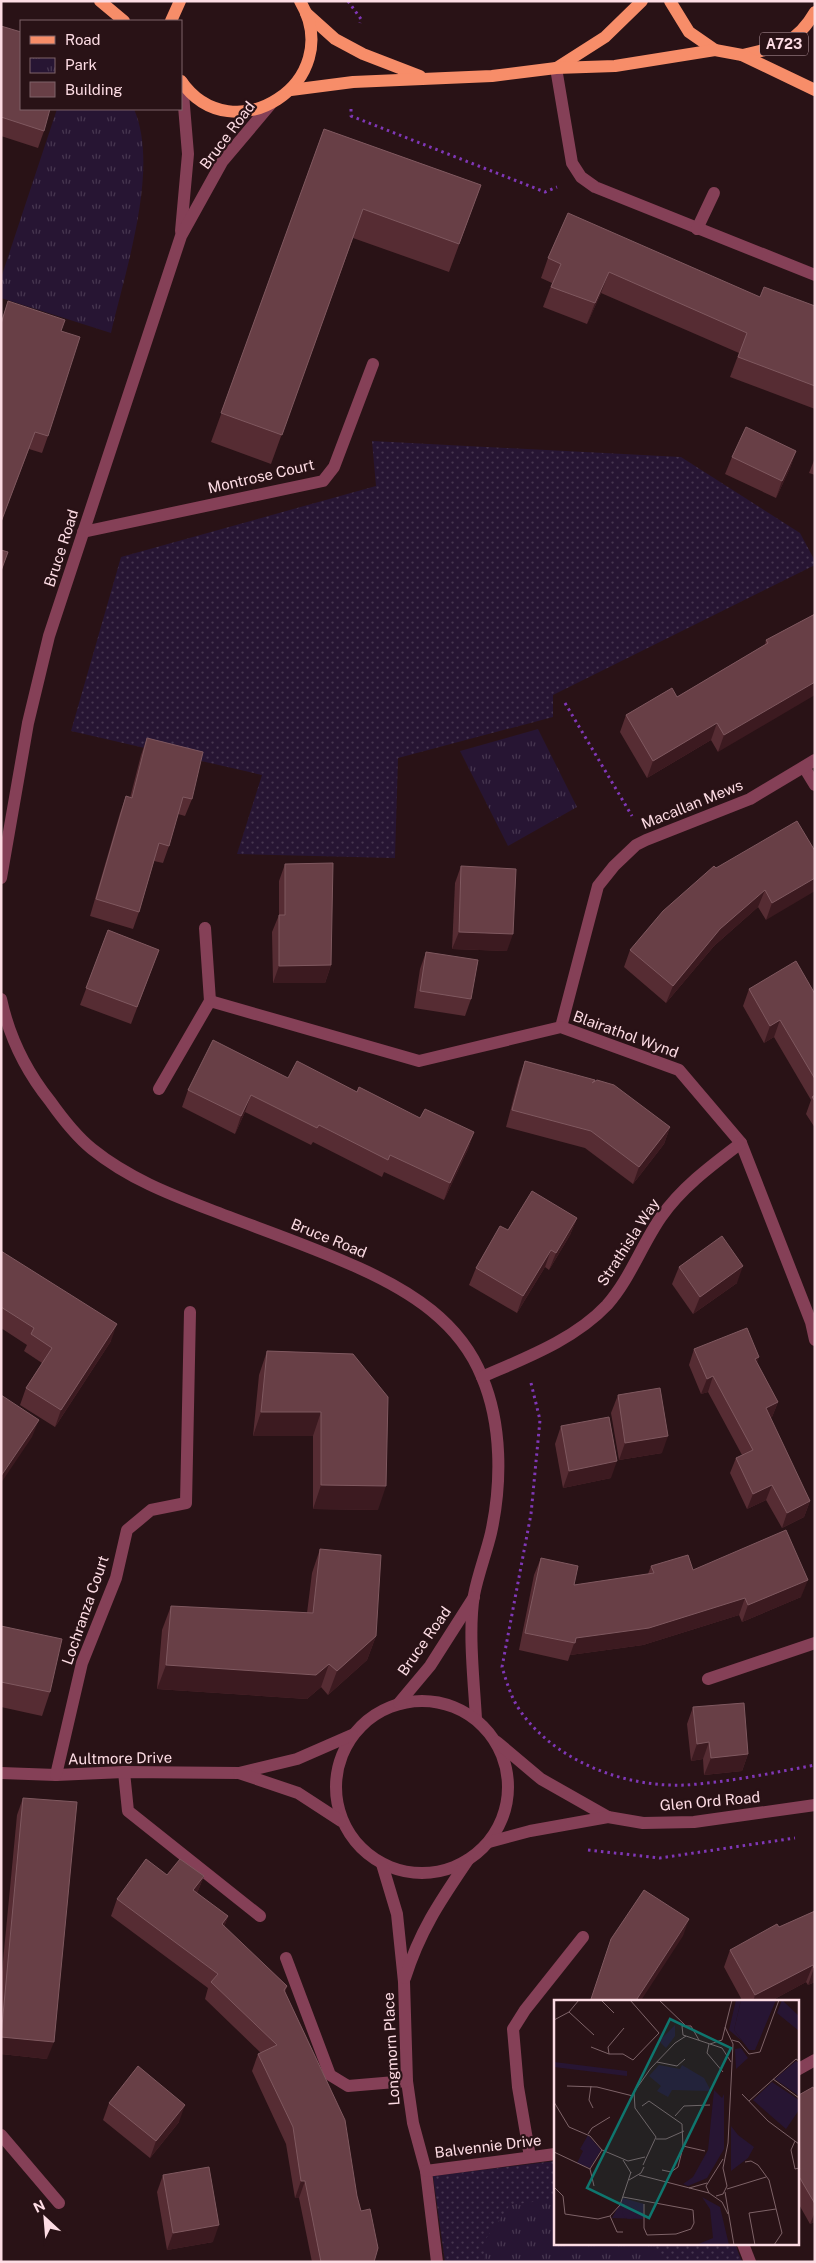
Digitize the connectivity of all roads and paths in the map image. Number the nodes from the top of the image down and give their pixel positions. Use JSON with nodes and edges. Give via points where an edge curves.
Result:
{"nodes":[{"id":1,"x":100,"y":1,"type":"edge"},
{"id":2,"x":180,"y":1,"type":"edge"},
{"id":3,"x":348,"y":1,"type":"edge"},
{"id":4,"x":642,"y":1,"type":"edge"},
{"id":5,"x":670,"y":1,"type":"edge"},
{"id":6,"x":302,"y":4,"type":"edge"},
{"id":7,"x":815,"y":12,"type":"edge"},
{"id":8,"x":123,"y":20,"type":"edge"},
{"id":9,"x":171,"y":20,"type":"edge"},
{"id":10,"x":354,"y":49,"type":"junction"},
{"id":11,"x":715,"y":50,"type":"junction"},
{"id":12,"x":742,"y":55,"type":"junction"},
{"id":13,"x":556,"y":68,"type":"junction"},
{"id":14,"x":425,"y":78,"type":"junction"},
{"id":15,"x":182,"y":81,"type":"edge"},
{"id":16,"x":353,"y":82,"type":"junction"},
{"id":17,"x":291,"y":90,"type":"junction"},
{"id":18,"x":815,"y":90,"type":"edge"},
{"id":19,"x":270,"y":105,"type":"junction"},
{"id":20,"x":581,"y":177,"type":"junction"},
{"id":21,"x":714,"y":193,"type":"dead end"},
{"id":22,"x":697,"y":229,"type":"junction"},
{"id":23,"x":181,"y":236,"type":"junction"},
{"id":24,"x":815,"y":276,"type":"edge"},
{"id":25,"x":373,"y":364,"type":"dead end"},
{"id":26,"x":83,"y":532,"type":"junction"},
{"id":27,"x":565,"y":703,"type":"dead end"},
{"id":28,"x":809,"y":763,"type":"edge"},
{"id":29,"x":815,"y":785,"type":"edge"},
{"id":30,"x":646,"y":840,"type":"junction"},
{"id":31,"x":1,"y":878,"type":"edge"},
{"id":32,"x":205,"y":928,"type":"dead end"},
{"id":33,"x":1,"y":999,"type":"edge"},
{"id":34,"x":210,"y":1001,"type":"junction"},
{"id":35,"x":4,"y":1026,"type":"edge"},
{"id":36,"x":561,"y":1027,"type":"junction"},
{"id":37,"x":159,"y":1089,"type":"dead end"},
{"id":38,"x":741,"y":1143,"type":"junction"},
{"id":39,"x":810,"y":1309,"type":"edge"},
{"id":40,"x":190,"y":1312,"type":"dead end"},
{"id":41,"x":815,"y":1340,"type":"edge"},
{"id":42,"x":525,"y":1358,"type":"junction"},
{"id":43,"x":482,"y":1376,"type":"junction"},
{"id":44,"x":474,"y":1597,"type":"junction"},
{"id":45,"x":815,"y":1643,"type":"edge"},
{"id":46,"x":708,"y":1679,"type":"dead end"},
{"id":47,"x":399,"y":1703,"type":"junction"},
{"id":48,"x":476,"y":1719,"type":"junction"},
{"id":49,"x":352,"y":1735,"type":"junction"},
{"id":50,"x":494,"y":1739,"type":"junction"},
{"id":51,"x":815,"y":1765,"type":"edge"},
{"id":52,"x":124,"y":1772,"type":"junction"},
{"id":53,"x":1,"y":1773,"type":"edge"},
{"id":54,"x":239,"y":1773,"type":"junction"},
{"id":55,"x":56,"y":1775,"type":"junction"},
{"id":56,"x":815,"y":1805,"type":"edge"},
{"id":57,"x":608,"y":1817,"type":"junction"},
{"id":58,"x":341,"y":1821,"type":"junction"},
{"id":59,"x":489,"y":1842,"type":"junction"},
{"id":60,"x":468,"y":1860,"type":"junction"},
{"id":61,"x":382,"y":1864,"type":"junction"},
{"id":62,"x":260,"y":1916,"type":"dead end"},
{"id":63,"x":583,"y":1937,"type":"dead end"},
{"id":64,"x":286,"y":1958,"type":"dead end"},
{"id":65,"x":404,"y":1982,"type":"junction"},
{"id":66,"x":815,"y":2060,"type":"edge"},
{"id":67,"x":798,"y":2069,"type":"edge"},
{"id":68,"x":406,"y":2081,"type":"junction"},
{"id":69,"x":1,"y":2135,"type":"edge"},
{"id":70,"x":554,"y":2154,"type":"edge"},
{"id":71,"x":530,"y":2157,"type":"junction"},
{"id":72,"x":426,"y":2171,"type":"junction"},
{"id":73,"x":59,"y":2203,"type":"dead end"},
{"id":74,"x":743,"y":2246,"type":"edge"},
{"id":75,"x":437,"y":2262,"type":"edge"},
{"id":76,"x":750,"y":2262,"type":"edge"}],
"edges":[{"from":1,"to":8,"type":"main road"},
{"from":2,"to":9,"type":"main road"},
{"from":3,"to":10,"type":"path","via":[[361,19]]},
{"from":4,"to":13,"type":"main road","via":[[605,38]]},
{"from":5,"to":11,"type":"main road","number":"A723","via":[[688,32]]},
{"from":6,"to":10,"type":"main road","via":[[336,39]]},
{"from":6,"to":17,"type":"main road","via":[[310,27],[310,55],[300,80]]},
{"from":7,"to":12,"type":"main road","number":"A723","via":[[806,27],[780,47]]},
{"from":10,"to":14,"type":"main road"},
{"from":11,"to":12,"type":"main road","number":"A723"},
{"from":11,"to":13,"type":"main road","via":[[615,66]]},
{"from":12,"to":18,"type":"main road","number":"A723"},
{"from":13,"to":14,"type":"main road","via":[[492,76]]},
{"from":13,"to":20,"type":"street","via":[[570,156]]},
{"from":14,"to":16,"type":"main road"},
{"from":15,"to":19,"type":"main road","via":[[206,103],[226,110],[250,110]]},
{"from":15,"to":23,"type":"street","name":"Bruce Road","via":[[188,154]]},
{"from":16,"to":17,"type":"main road"},
{"from":16,"to":20,"type":"path","via":[[351,116],[545,192]]},
{"from":17,"to":19,"type":"main road"},
{"from":19,"to":23,"type":"street","name":"Bruce Road","via":[[222,162]]},
{"from":20,"to":22,"type":"street","via":[[594,187]]},
{"from":21,"to":22,"type":"street"},
{"from":22,"to":24,"type":"street"},
{"from":23,"to":26,"type":"street","name":"Bruce Road"},
{"from":25,"to":26,"type":"street","name":"Montrose Court","via":[[334,467],[323,481]]},
{"from":26,"to":31,"type":"street","name":"Bruce Road","via":[[49,636],[28,723]]},
{"from":27,"to":30,"type":"path"},
{"from":28,"to":29,"type":"street","name":"Macallan Mews"},
{"from":28,"to":30,"type":"street","name":"Macallan Mews","via":[[750,798]]},
{"from":30,"to":36,"type":"street","name":"Macallan Mews","via":[[614,866],[598,886]]},
{"from":32,"to":34,"type":"street"},
{"from":33,"to":35,"type":"street","name":"Bruce Road"},
{"from":34,"to":36,"type":"street","name":"Blairathol Wynd","via":[[419,1061]]},
{"from":34,"to":37,"type":"street"},
{"from":35,"to":43,"type":"street","name":"Bruce Road","via":[[38,1087],[91,1148],[150,1186],[396,1284],[451,1328],[467,1348]]},
{"from":36,"to":38,"type":"street","name":"Blairathol Wynd","via":[[679,1070]]},
{"from":38,"to":39,"type":"street","name":"Blairathol Wynd"},
{"from":38,"to":42,"type":"street","name":"Strathisla Way","via":[[695,1177],[661,1217],[621,1287],[606,1305],[565,1338]]},
{"from":39,"to":41,"type":"street","name":"Blairathol Wynd"},
{"from":40,"to":55,"type":"street","name":"Lochranza Court","via":[[186,1503],[151,1510],[127,1530],[116,1578],[82,1663]]},
{"from":42,"to":43,"type":"street","name":"Strathisla Way"},
{"from":42,"to":51,"type":"path","via":[[540,1420],[531,1514],[502,1667],[509,1691],[525,1717],[561,1751],[584,1764],[645,1782],[685,1785]]},
{"from":43,"to":44,"type":"street","name":"Bruce Road","via":[[493,1413],[499,1488]]},
{"from":44,"to":47,"type":"street","name":"Bruce Road","via":[[430,1666]]},
{"from":44,"to":48,"type":"street","name":"Bruce Road","via":[[472,1660]]},
{"from":45,"to":46,"type":"street"},
{"from":47,"to":48,"type":"street","via":[[426,1700],[453,1706]]},
{"from":47,"to":49,"type":"street","via":[[374,1714]]},
{"from":48,"to":50,"type":"street"},
{"from":49,"to":54,"type":"street","name":"Aultmore Drive","via":[[297,1759]]},
{"from":49,"to":58,"type":"street","via":[[338,1761],[335,1791]]},
{"from":50,"to":57,"type":"street","name":"Glen Ord Road","via":[[541,1779]]},
{"from":50,"to":59,"type":"street","via":[[506,1765],[508,1792],[502,1818]]},
{"from":52,"to":54,"type":"street","name":"Aultmore Drive"},
{"from":52,"to":55,"type":"street","name":"Aultmore Drive"},
{"from":52,"to":62,"type":"street","via":[[128,1811]]},
{"from":53,"to":55,"type":"street","name":"Aultmore Drive"},
{"from":54,"to":58,"type":"street","name":"Aultmore Drive","via":[[298,1793]]},
{"from":56,"to":57,"type":"street","name":"Glen Ord Road","via":[[694,1822],[643,1823]]},
{"from":57,"to":59,"type":"street","name":"Glen Ord Road"},
{"from":58,"to":61,"type":"street","via":[[358,1846]]},
{"from":59,"to":60,"type":"street"},
{"from":60,"to":61,"type":"street","via":[[433,1872],[410,1873]]},
{"from":60,"to":65,"type":"street","name":"Longmorn Place","via":[[430,1916]]},
{"from":61,"to":65,"type":"street","name":"Longmorn Place","via":[[397,1914]]},
{"from":63,"to":71,"type":"street","via":[[513,2029],[518,2087]]},
{"from":64,"to":68,"type":"street","via":[[330,2075],[348,2086]]},
{"from":65,"to":68,"type":"street","name":"Longmorn Place"},
{"from":66,"to":67,"type":"street"},
{"from":68,"to":72,"type":"street","name":"Longmorn Place"},
{"from":69,"to":73,"type":"street"},
{"from":70,"to":71,"type":"street","name":"Balvennie Drive"},
{"from":71,"to":72,"type":"street","name":"Balvennie Drive"},
{"from":72,"to":75,"type":"street","name":"Longmorn Place"},
{"from":74,"to":76,"type":"street"}]}
